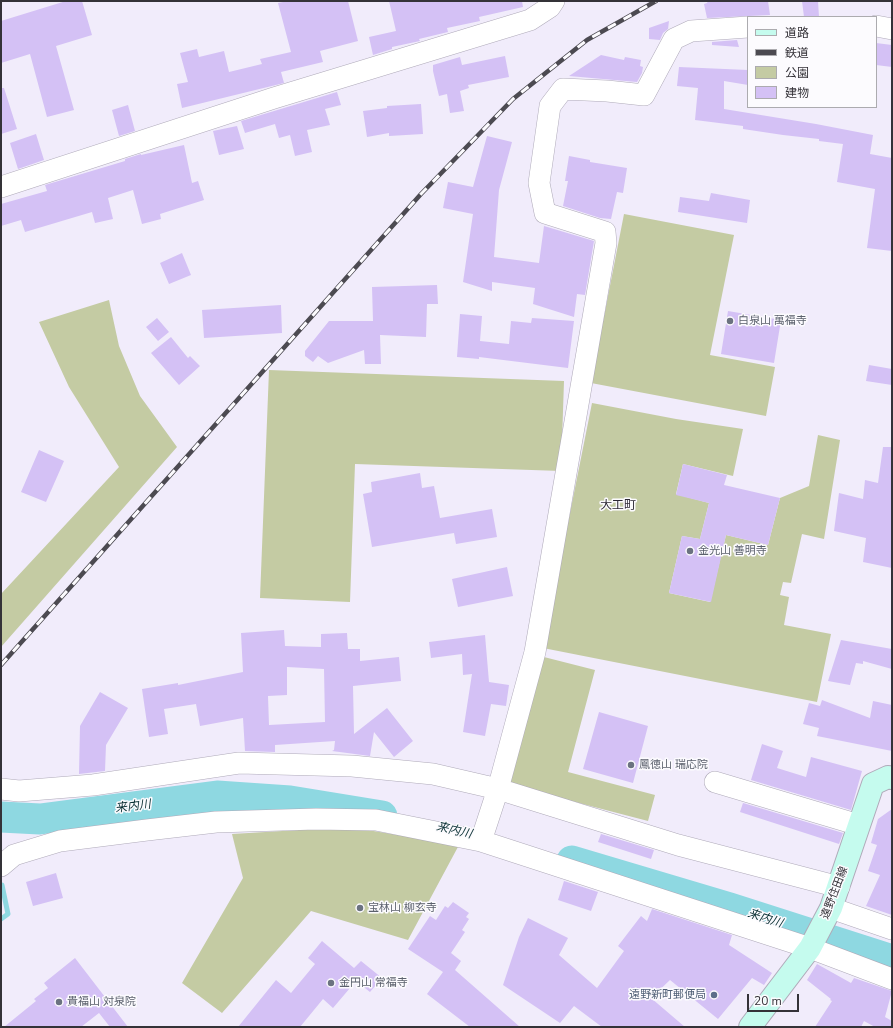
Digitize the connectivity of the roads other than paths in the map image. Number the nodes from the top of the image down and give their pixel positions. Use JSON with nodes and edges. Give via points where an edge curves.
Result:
{"nodes":[{"id":1,"x":554,"y":1,"type":"edge"},
{"id":2,"x":877,"y":26,"type":"edge"},
{"id":3,"x":747,"y":28,"type":"edge"},
{"id":4,"x":892,"y":29,"type":"edge"},
{"id":5,"x":1,"y":186,"type":"edge"},
{"id":6,"x":892,"y":778,"type":"edge"},
{"id":7,"x":715,"y":782,"type":"dead end"},
{"id":8,"x":1,"y":789,"type":"edge"},
{"id":9,"x":498,"y":789,"type":"junction"},
{"id":10,"x":859,"y":825,"type":"junction"},
{"id":11,"x":481,"y":841,"type":"junction"},
{"id":12,"x":1,"y":866,"type":"edge"},
{"id":13,"x":839,"y":888,"type":"junction"},
{"id":14,"x":829,"y":913,"type":"junction"},
{"id":15,"x":892,"y":929,"type":"edge"},
{"id":16,"x":810,"y":948,"type":"junction"},
{"id":17,"x":892,"y":979,"type":"edge"},
{"id":18,"x":750,"y":1027,"type":"edge"}],
"edges":[{"from":1,"to":5,"type":"street","via":[[550,7],[530,20],[267,100]]},
{"from":2,"to":4,"type":"street"},
{"from":3,"to":9,"type":"street","via":[[691,31],[674,39],[644,95],[563,89],[550,106],[538,183],[545,213],[605,232],[606,243],[535,652]]},
{"from":6,"to":10,"type":"main road","name":"遠野住田線","via":[[888,777],[873,784]]},
{"from":7,"to":10,"type":"street"},
{"from":8,"to":9,"type":"street","via":[[20,791],[93,785],[238,762],[359,767],[433,774]]},
{"from":9,"to":11,"type":"street"},
{"from":9,"to":13,"type":"street","via":[[678,845]]},
{"from":10,"to":13,"type":"main road","name":"遠野住田線"},
{"from":11,"to":12,"type":"street","via":[[376,820],[216,822],[60,841],[14,855]]},
{"from":11,"to":16,"type":"street"},
{"from":13,"to":14,"type":"main road","name":"遠野住田線"},
{"from":14,"to":15,"type":"street"},
{"from":14,"to":16,"type":"main road","name":"遠野住田線"},
{"from":16,"to":17,"type":"street"},
{"from":16,"to":18,"type":"main road","name":"遠野住田線"}]}
